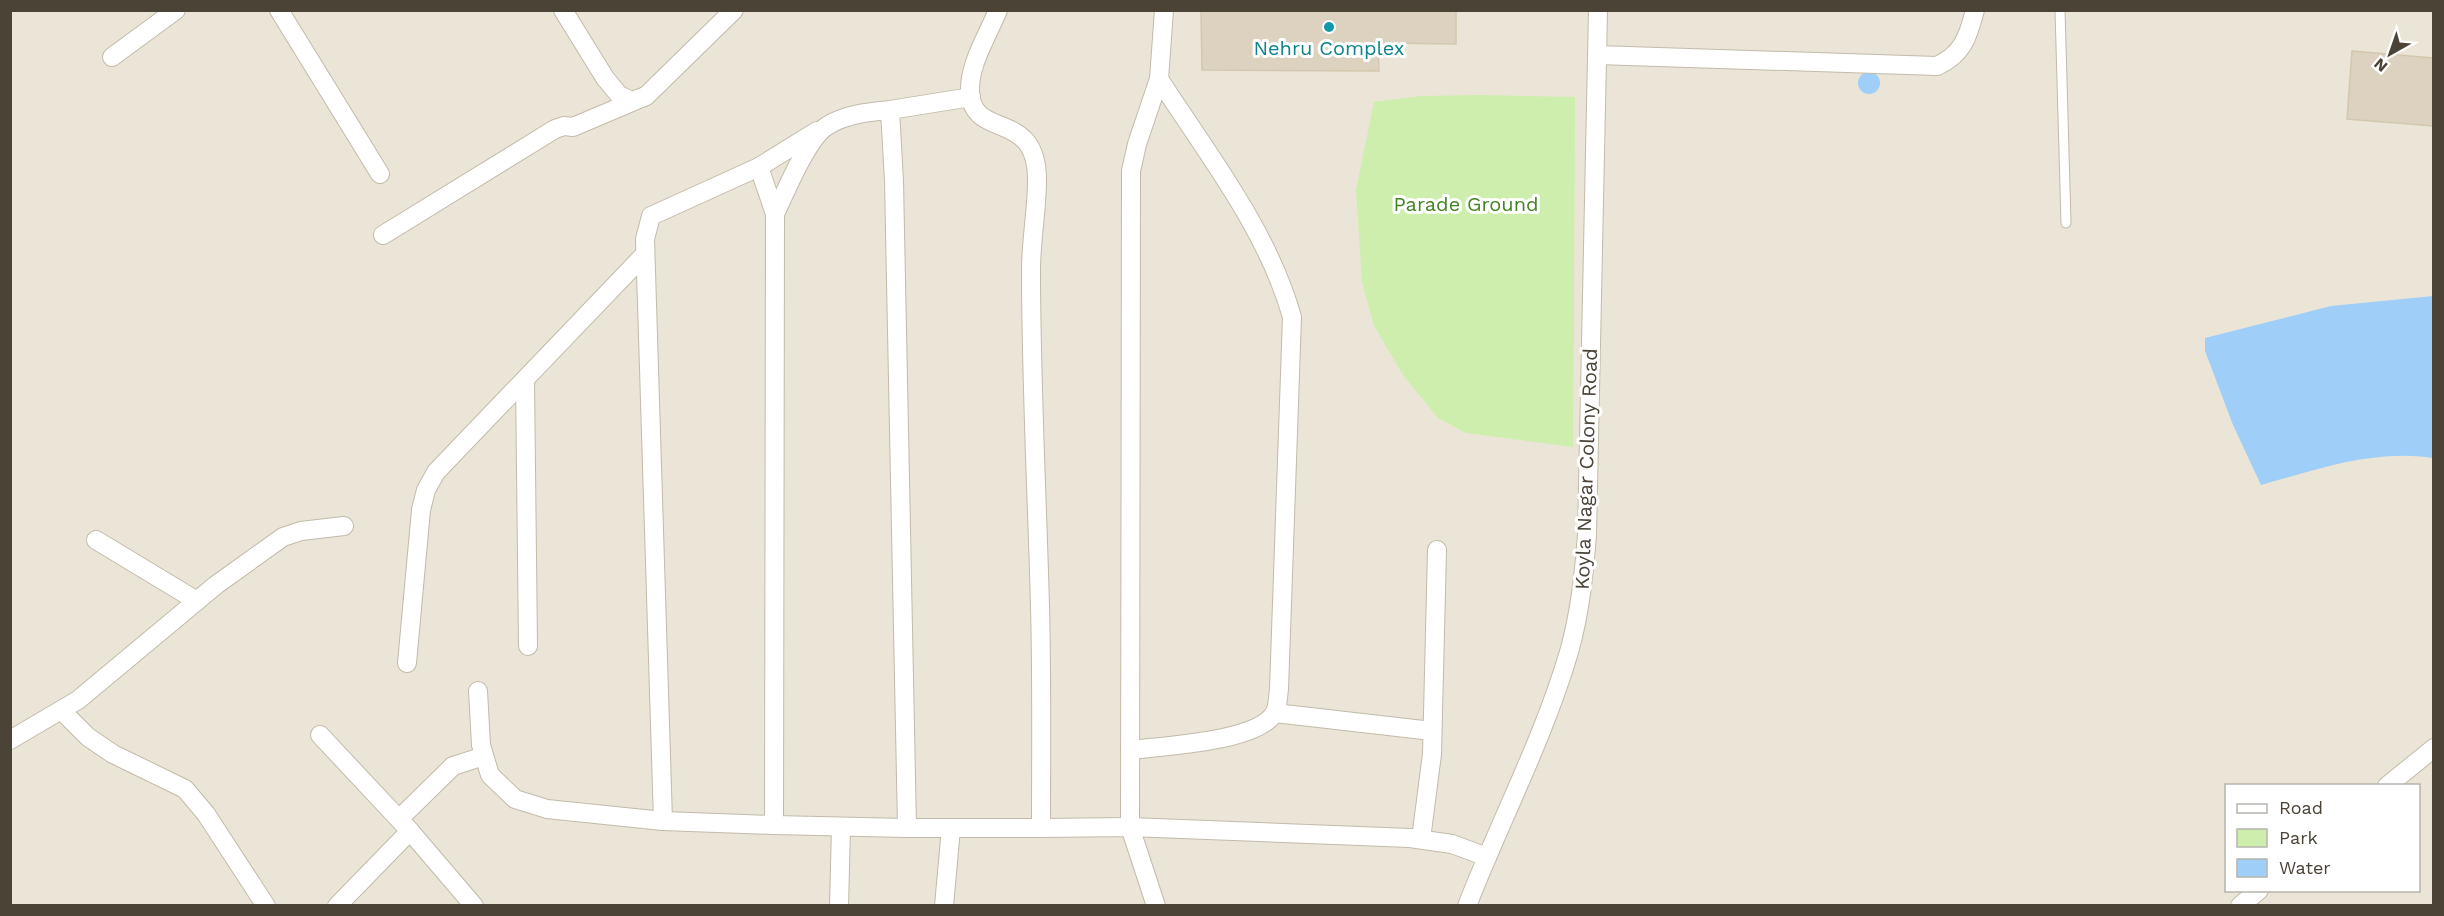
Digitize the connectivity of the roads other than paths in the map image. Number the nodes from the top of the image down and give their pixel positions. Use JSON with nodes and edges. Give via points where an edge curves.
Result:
{"nodes":[{"id":1,"x":176,"y":10,"type":"edge"},
{"id":2,"x":279,"y":10,"type":"edge"},
{"id":3,"x":562,"y":10,"type":"edge"},
{"id":4,"x":734,"y":10,"type":"edge"},
{"id":5,"x":998,"y":10,"type":"edge"},
{"id":6,"x":1164,"y":10,"type":"edge"},
{"id":7,"x":1598,"y":10,"type":"edge"},
{"id":8,"x":1975,"y":10,"type":"edge"},
{"id":9,"x":2060,"y":10,"type":"edge"},
{"id":10,"x":1597,"y":56,"type":"junction"},
{"id":11,"x":112,"y":57,"type":"dead end"},
{"id":12,"x":1159,"y":79,"type":"junction"},
{"id":13,"x":646,"y":96,"type":"junction"},
{"id":14,"x":971,"y":97,"type":"junction"},
{"id":15,"x":890,"y":110,"type":"junction"},
{"id":16,"x":825,"y":126,"type":"junction"},
{"id":17,"x":759,"y":167,"type":"junction"},
{"id":18,"x":380,"y":174,"type":"dead end"},
{"id":19,"x":775,"y":214,"type":"junction"},
{"id":20,"x":2066,"y":223,"type":"dead end"},
{"id":21,"x":383,"y":235,"type":"dead end"},
{"id":22,"x":645,"y":254,"type":"junction"},
{"id":23,"x":525,"y":380,"type":"junction"},
{"id":24,"x":344,"y":526,"type":"dead end"},
{"id":25,"x":96,"y":540,"type":"dead end"},
{"id":26,"x":1437,"y":550,"type":"dead end"},
{"id":27,"x":197,"y":601,"type":"junction"},
{"id":28,"x":528,"y":646,"type":"dead end"},
{"id":29,"x":407,"y":663,"type":"dead end"},
{"id":30,"x":478,"y":691,"type":"dead end"},
{"id":31,"x":62,"y":711,"type":"junction"},
{"id":32,"x":1275,"y":713,"type":"junction"},
{"id":33,"x":1432,"y":731,"type":"junction"},
{"id":34,"x":320,"y":735,"type":"dead end"},
{"id":35,"x":10,"y":740,"type":"edge"},
{"id":36,"x":2433,"y":748,"type":"edge"},
{"id":37,"x":1130,"y":750,"type":"junction"},
{"id":38,"x":484,"y":756,"type":"junction"},
{"id":39,"x":2389,"y":784,"type":"edge"},
{"id":40,"x":663,"y":821,"type":"junction"},
{"id":41,"x":405,"y":825,"type":"junction"},
{"id":42,"x":774,"y":825,"type":"junction"},
{"id":43,"x":841,"y":827,"type":"junction"},
{"id":44,"x":1130,"y":827,"type":"junction"},
{"id":45,"x":907,"y":828,"type":"junction"},
{"id":46,"x":951,"y":828,"type":"junction"},
{"id":47,"x":1041,"y":828,"type":"junction"},
{"id":48,"x":1420,"y":839,"type":"junction"},
{"id":49,"x":1487,"y":857,"type":"junction"},
{"id":50,"x":2258,"y":892,"type":"edge"},
{"id":51,"x":266,"y":906,"type":"edge"},
{"id":52,"x":337,"y":906,"type":"edge"},
{"id":53,"x":474,"y":906,"type":"edge"},
{"id":54,"x":839,"y":906,"type":"edge"},
{"id":55,"x":944,"y":906,"type":"edge"},
{"id":56,"x":1156,"y":906,"type":"edge"},
{"id":57,"x":1467,"y":906,"type":"edge"},
{"id":58,"x":2240,"y":906,"type":"edge"}],
"edges":[{"from":1,"to":11,"type":"street"},
{"from":2,"to":18,"type":"street"},
{"from":3,"to":13,"type":"street","via":[[619,95],[632,101]]},
{"from":4,"to":13,"type":"street"},
{"from":5,"to":14,"type":"street","via":[[976,61]]},
{"from":6,"to":12,"type":"street"},
{"from":7,"to":10,"type":"street","name":"Koyla Nagar Colony Road"},
{"from":8,"to":10,"type":"street","via":[[1966,40],[1954,58],[1937,66]]},
{"from":9,"to":20,"type":"lane"},
{"from":10,"to":49,"type":"street","name":"Koyla Nagar Colony Road","via":[[1583,588],[1569,650],[1543,728]]},
{"from":12,"to":32,"type":"street","via":[[1266,246],[1292,317]]},
{"from":12,"to":37,"type":"street","via":[[1131,171]]},
{"from":13,"to":21,"type":"street","via":[[573,127],[555,129]]},
{"from":14,"to":15,"type":"street"},
{"from":14,"to":47,"type":"street","via":[[982,117],[1026,139],[1034,154],[1037,178],[1031,267]]},
{"from":15,"to":16,"type":"street","via":[[858,114]]},
{"from":15,"to":45,"type":"street"},
{"from":16,"to":17,"type":"street"},
{"from":16,"to":19,"type":"street","via":[[800,161]]},
{"from":17,"to":19,"type":"street"},
{"from":17,"to":22,"type":"street","via":[[651,216]]},
{"from":19,"to":42,"type":"street"},
{"from":22,"to":23,"type":"street"},
{"from":22,"to":40,"type":"street"},
{"from":23,"to":28,"type":"street"},
{"from":23,"to":29,"type":"street","via":[[436,472],[426,490]]},
{"from":24,"to":27,"type":"street","via":[[283,537]]},
{"from":25,"to":27,"type":"street"},
{"from":26,"to":33,"type":"street"},
{"from":27,"to":31,"type":"street"},
{"from":30,"to":38,"type":"street"},
{"from":31,"to":35,"type":"street"},
{"from":31,"to":51,"type":"street","via":[[88,737],[113,754],[185,789],[206,814]]},
{"from":32,"to":33,"type":"street"},
{"from":32,"to":37,"type":"street","via":[[1258,728],[1233,737]]},
{"from":33,"to":48,"type":"street","via":[[1430,783]]},
{"from":34,"to":41,"type":"street"},
{"from":36,"to":39,"type":"street"},
{"from":37,"to":44,"type":"street"},
{"from":38,"to":40,"type":"street","via":[[490,775],[515,799],[547,809]]},
{"from":38,"to":41,"type":"street","via":[[453,766]]},
{"from":40,"to":42,"type":"street"},
{"from":41,"to":52,"type":"street"},
{"from":41,"to":53,"type":"street"},
{"from":42,"to":43,"type":"street"},
{"from":43,"to":45,"type":"street"},
{"from":43,"to":54,"type":"street"},
{"from":44,"to":47,"type":"street"},
{"from":44,"to":48,"type":"street"},
{"from":44,"to":56,"type":"street"},
{"from":45,"to":46,"type":"street"},
{"from":46,"to":47,"type":"street"},
{"from":46,"to":55,"type":"street"},
{"from":48,"to":49,"type":"street","via":[[1452,844]]},
{"from":49,"to":57,"type":"street","name":"Koyla Nagar Colony Road"},
{"from":50,"to":58,"type":"street"}]}
